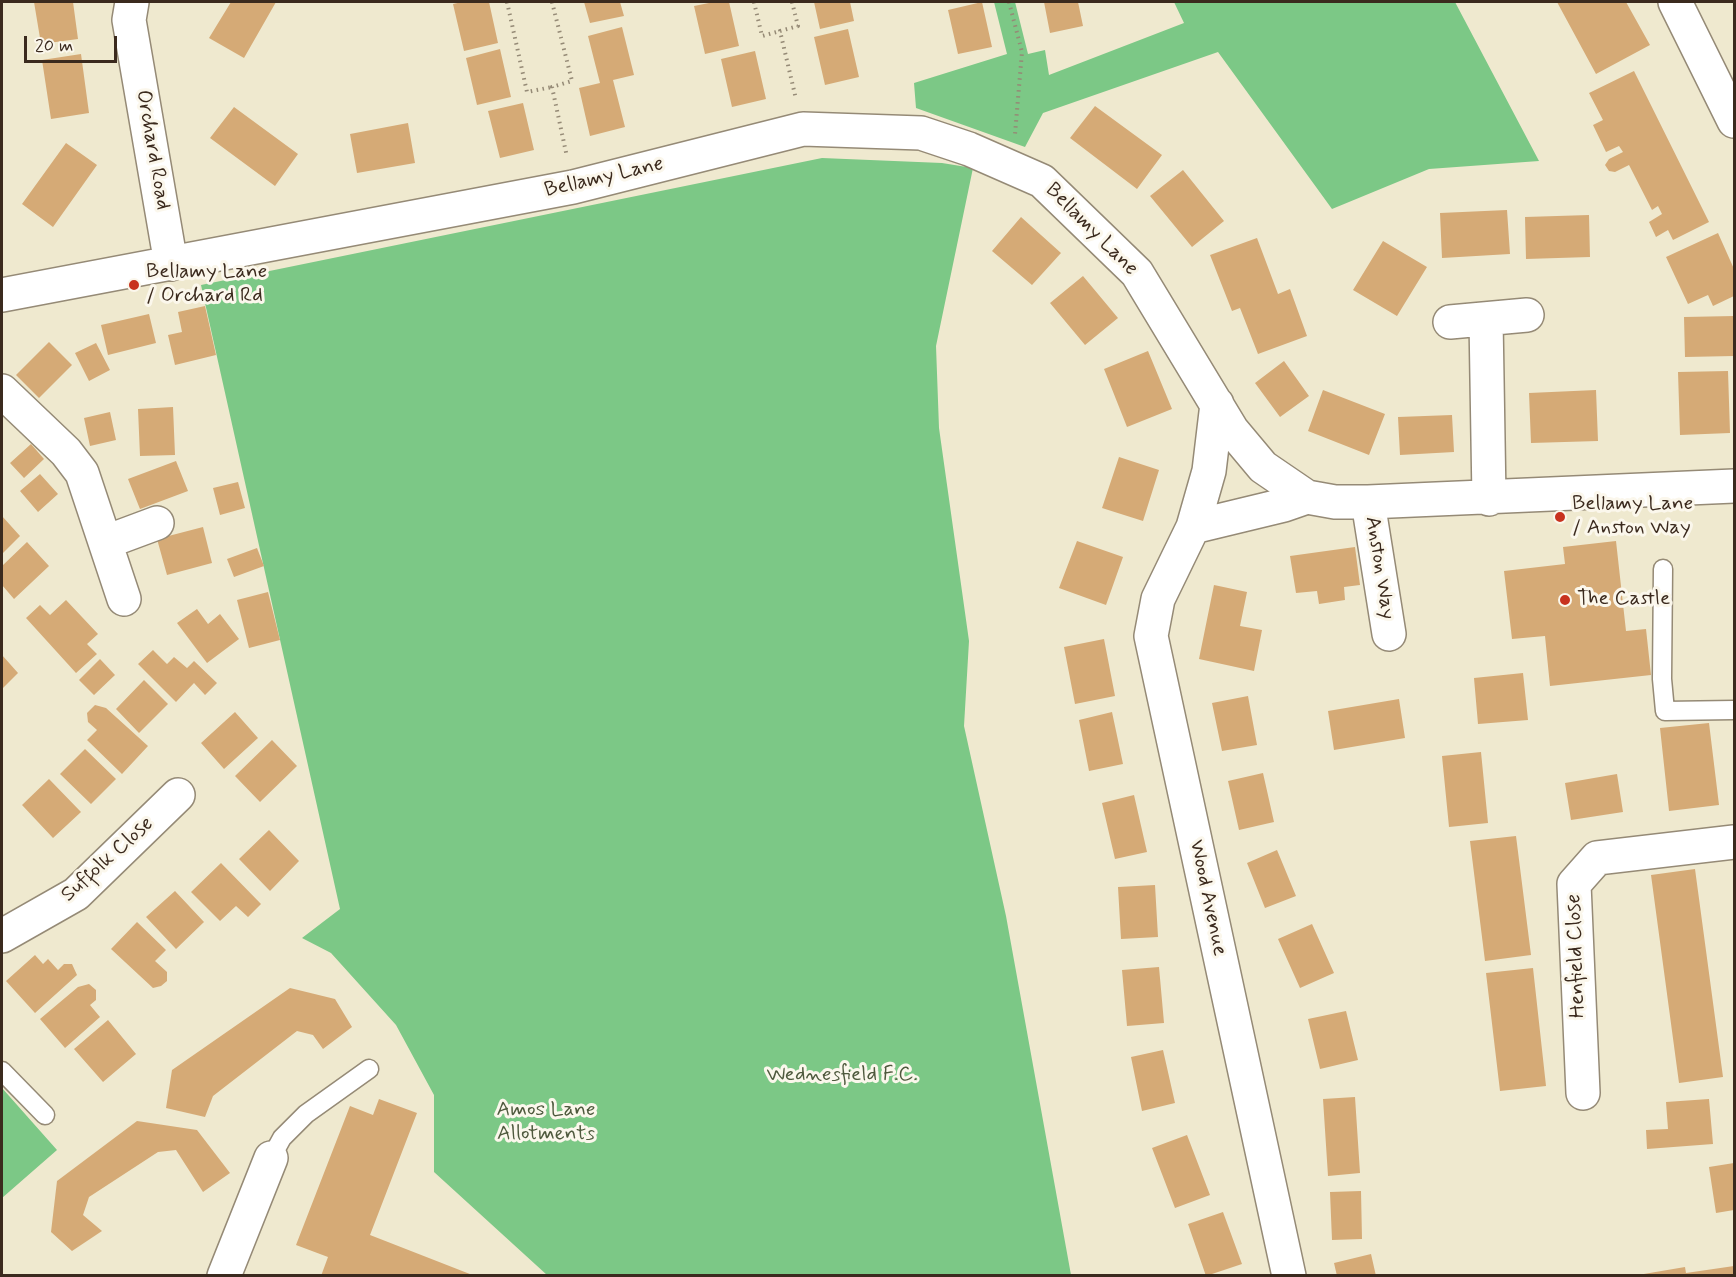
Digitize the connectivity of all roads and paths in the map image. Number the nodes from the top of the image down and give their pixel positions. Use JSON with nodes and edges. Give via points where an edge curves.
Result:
{"nodes":[{"id":1,"x":132,"y":2,"type":"edge"},
{"id":2,"x":507,"y":2,"type":"edge"},
{"id":3,"x":552,"y":2,"type":"edge"},
{"id":4,"x":754,"y":2,"type":"edge"},
{"id":5,"x":792,"y":2,"type":"edge"},
{"id":6,"x":1009,"y":2,"type":"edge"},
{"id":7,"x":1676,"y":2,"type":"edge"},
{"id":8,"x":780,"y":31,"type":"junction"},
{"id":9,"x":552,"y":87,"type":"junction"},
{"id":10,"x":1734,"y":121,"type":"edge"},
{"id":11,"x":803,"y":129,"type":"junction"},
{"id":12,"x":1012,"y":168,"type":"junction"},
{"id":13,"x":573,"y":187,"type":"junction"},
{"id":14,"x":171,"y":264,"type":"junction"},
{"id":15,"x":2,"y":295,"type":"edge"},
{"id":16,"x":1527,"y":315,"type":"dead end"},
{"id":17,"x":1486,"y":320,"type":"junction"},
{"id":18,"x":1450,"y":322,"type":"dead end"},
{"id":19,"x":2,"y":391,"type":"edge"},
{"id":20,"x":1217,"y":404,"type":"junction"},
{"id":21,"x":1734,"y":486,"type":"edge"},
{"id":22,"x":1307,"y":496,"type":"junction"},
{"id":23,"x":1490,"y":499,"type":"junction"},
{"id":24,"x":1368,"y":502,"type":"junction"},
{"id":25,"x":157,"y":523,"type":"dead end"},
{"id":26,"x":1192,"y":527,"type":"junction"},
{"id":27,"x":106,"y":542,"type":"junction"},
{"id":28,"x":1663,"y":568,"type":"dead end"},
{"id":29,"x":124,"y":598,"type":"dead end"},
{"id":30,"x":1389,"y":634,"type":"dead end"},
{"id":31,"x":1734,"y":710,"type":"edge"},
{"id":32,"x":178,"y":795,"type":"dead end"},
{"id":33,"x":1734,"y":842,"type":"edge"},
{"id":34,"x":2,"y":936,"type":"edge"},
{"id":35,"x":369,"y":1069,"type":"dead end"},
{"id":36,"x":2,"y":1071,"type":"edge"},
{"id":37,"x":1583,"y":1094,"type":"dead end"},
{"id":38,"x":45,"y":1115,"type":"dead end"},
{"id":39,"x":271,"y":1158,"type":"joint"},
{"id":40,"x":224,"y":1275,"type":"edge"},
{"id":41,"x":1289,"y":1275,"type":"edge"}],
"edges":[{"from":1,"to":14,"type":"street","name":"Orchard Road","via":[[129,20]]},
{"from":2,"to":9,"type":"path","via":[[526,92]]},
{"from":3,"to":9,"type":"path","via":[[572,81]]},
{"from":4,"to":8,"type":"path","via":[[762,36]]},
{"from":5,"to":8,"type":"path","via":[[798,26]]},
{"from":6,"to":12,"type":"path","via":[[1022,52]]},
{"from":7,"to":10,"type":"street"},
{"from":8,"to":11,"type":"path"},
{"from":9,"to":13,"type":"path"},
{"from":11,"to":12,"type":"street","name":"Bellamy Lane","via":[[921,133]]},
{"from":11,"to":13,"type":"street","name":"Bellamy Lane"},
{"from":12,"to":20,"type":"street","name":"Bellamy Lane","via":[[1042,181],[1137,273]]},
{"from":13,"to":14,"type":"street","name":"Bellamy Lane"},
{"from":14,"to":15,"type":"street","name":"Bellamy Lane"},
{"from":16,"to":17,"type":"street"},
{"from":17,"to":18,"type":"street"},
{"from":17,"to":23,"type":"street"},
{"from":19,"to":27,"type":"street","via":[[66,452],[81,473]]},
{"from":20,"to":22,"type":"street","name":"Bellamy Lane","via":[[1232,430],[1263,466]]},
{"from":20,"to":26,"type":"street","name":"Wood Avenue","via":[[1209,471]]},
{"from":21,"to":23,"type":"street","name":"Bellamy Lane"},
{"from":22,"to":24,"type":"street","name":"Bellamy Lane","via":[[1335,502]]},
{"from":22,"to":26,"type":"street"},
{"from":23,"to":24,"type":"street","name":"Bellamy Lane"},
{"from":24,"to":30,"type":"street","name":"Anston Way"},
{"from":25,"to":27,"type":"street"},
{"from":26,"to":41,"type":"street","name":"Wood Avenue","via":[[1158,598],[1151,636]]},
{"from":27,"to":29,"type":"street"},
{"from":28,"to":31,"type":"lane","via":[[1665,711]]},
{"from":32,"to":34,"type":"street","name":"Suffolk Close","via":[[76,894]]},
{"from":33,"to":37,"type":"street","name":"Henfield Close","via":[[1597,858],[1574,884]]},
{"from":35,"to":39,"type":"lane","via":[[306,1114],[282,1138]]},
{"from":36,"to":38,"type":"lane"},
{"from":39,"to":40,"type":"street"}]}
